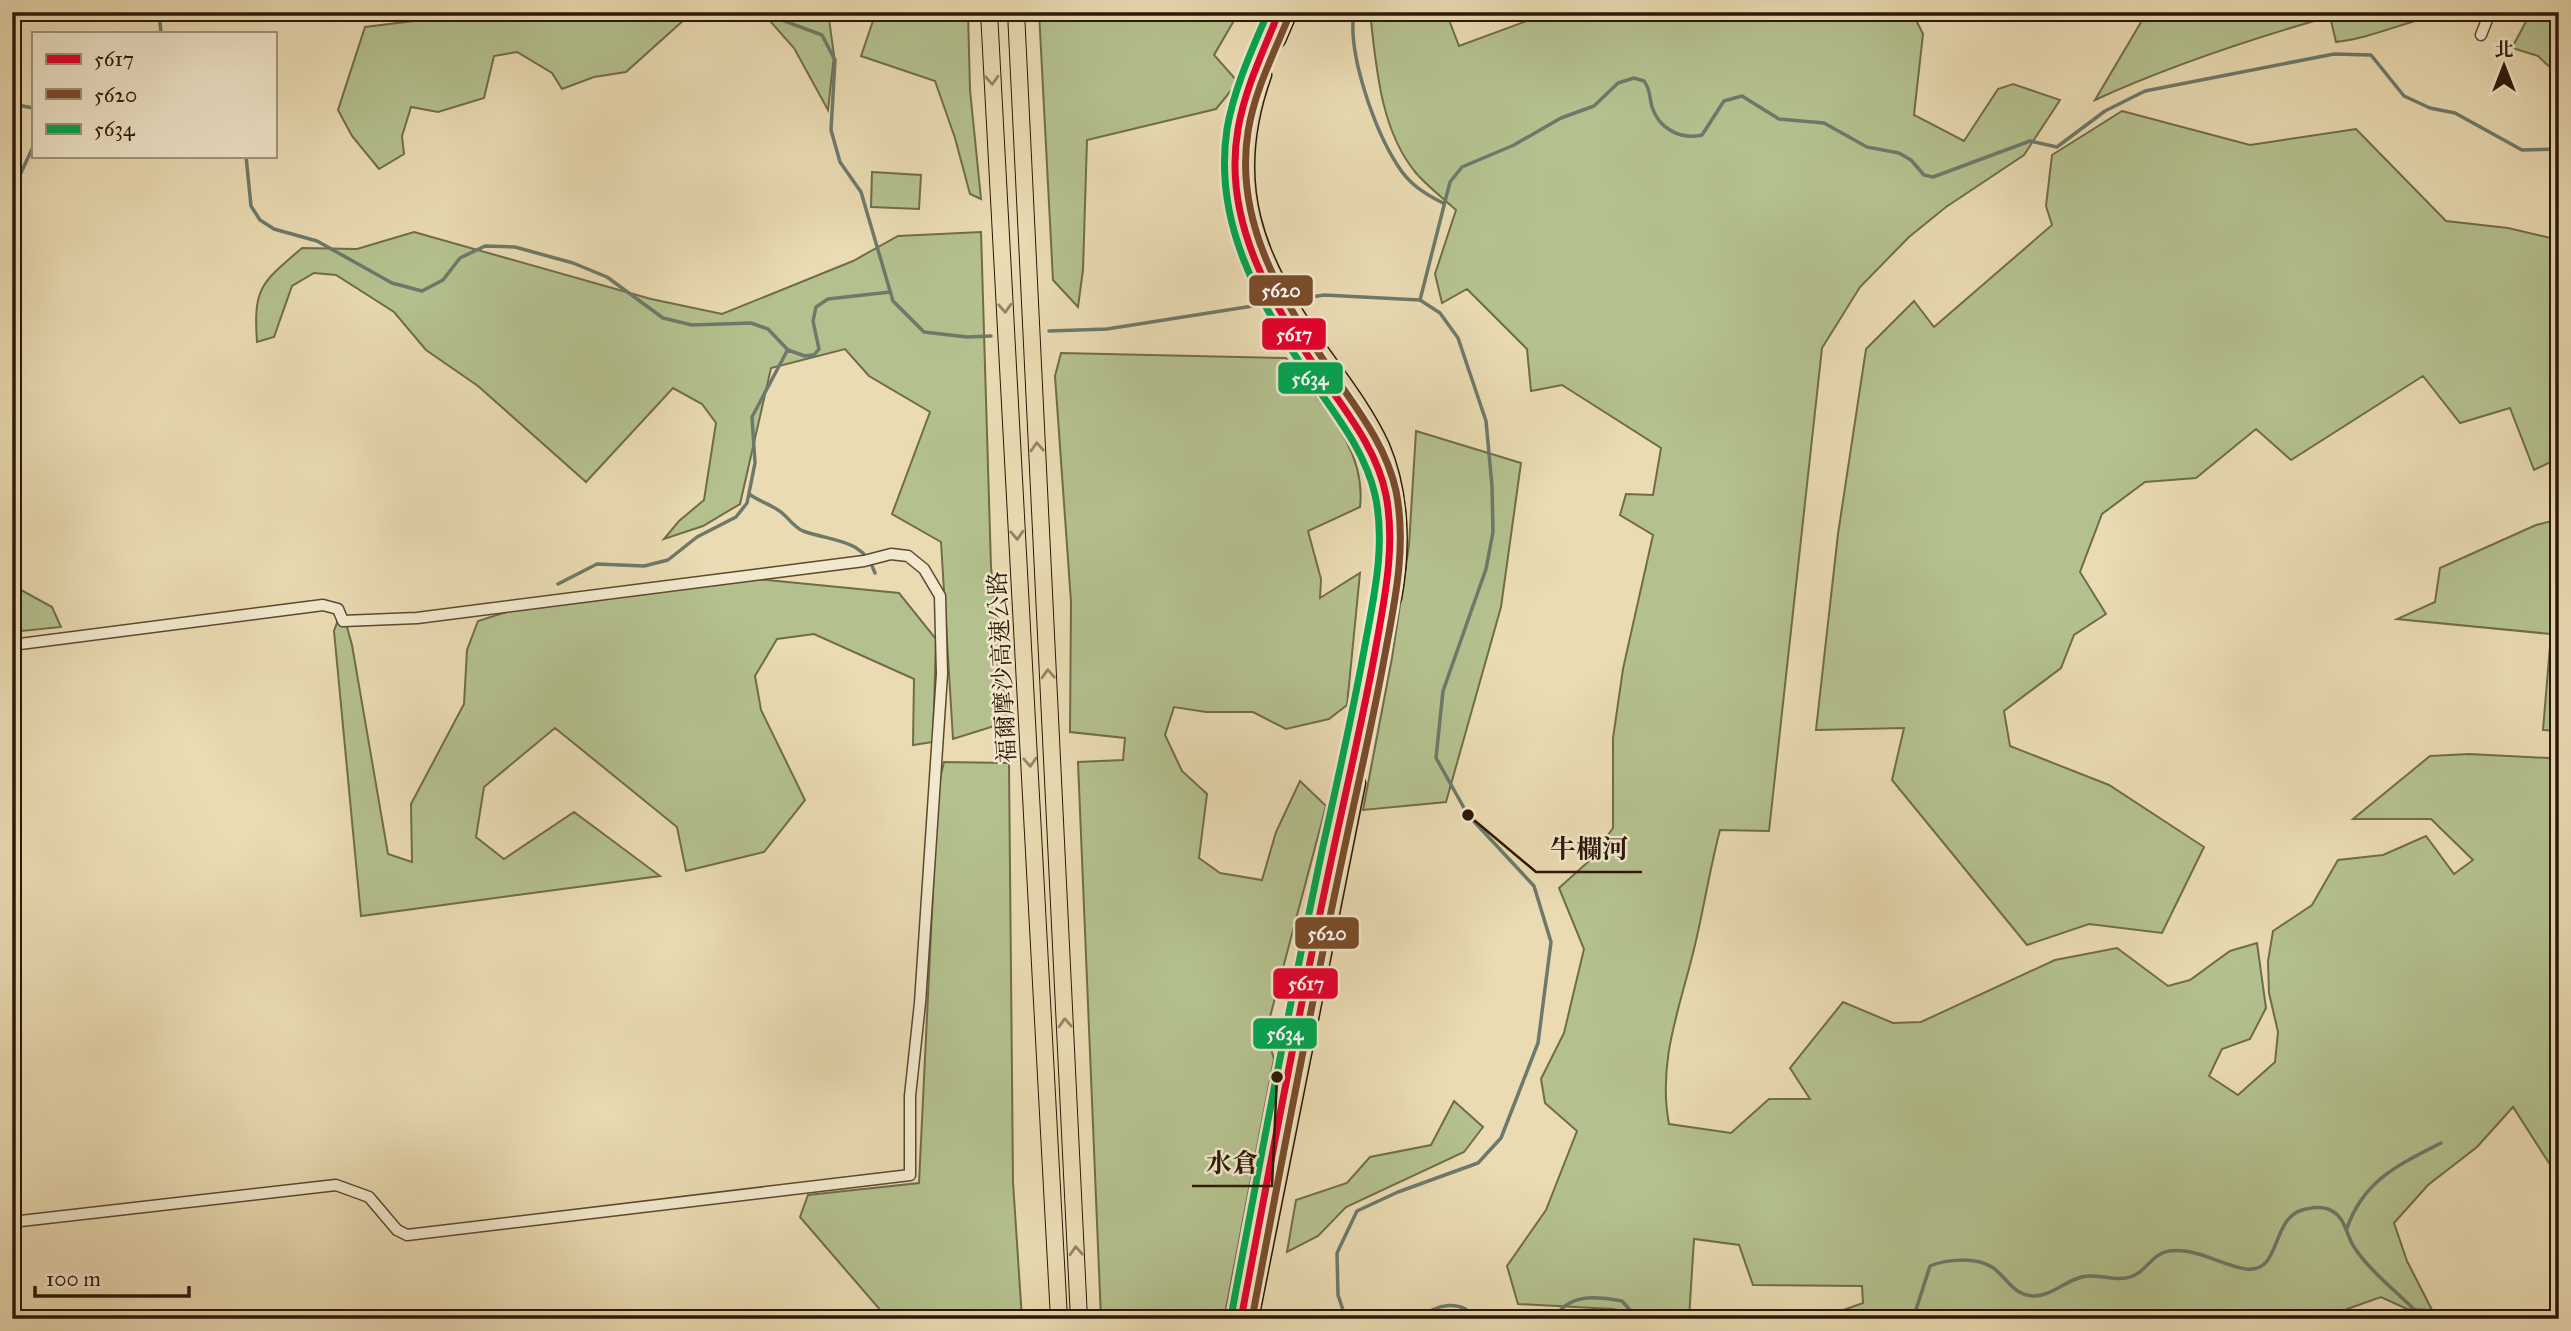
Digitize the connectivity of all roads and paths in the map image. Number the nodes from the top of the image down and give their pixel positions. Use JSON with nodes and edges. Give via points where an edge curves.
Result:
{"nodes":[{"id":1,"x":989,"y":12,"type":"edge"},
{"id":2,"x":1016,"y":12,"type":"edge"},
{"id":3,"x":1279,"y":12,"type":"edge"},
{"id":4,"x":1290,"y":12,"type":"edge"},
{"id":5,"x":2490,"y":12,"type":"edge"},
{"id":6,"x":2481,"y":35,"type":"dead end"},
{"id":7,"x":1260,"y":263,"type":"junction"},
{"id":8,"x":12,"y":645,"type":"edge"},
{"id":9,"x":1311,"y":981,"type":"junction"},
{"id":10,"x":12,"y":1222,"type":"edge"},
{"id":11,"x":1059,"y":1319,"type":"edge"},
{"id":12,"x":1079,"y":1319,"type":"edge"},
{"id":13,"x":1241,"y":1319,"type":"edge"},
{"id":14,"x":1251,"y":1319,"type":"edge"}],
"edges":[{"from":1,"to":11,"type":"highway","name":"福爾摩沙高速公路","one_way":true},
{"from":12,"to":2,"type":"highway","name":"福爾摩沙高速公路","one_way":true},
{"from":3,"to":7,"type":"main road","via":[[1237,133],[1234,180],[1241,226]]},
{"from":4,"to":7,"type":"main road","via":[[1251,116],[1251,218]]},
{"from":5,"to":6,"type":"street"},
{"from":7,"to":9,"type":"main road","via":[[1367,443],[1393,513],[1387,585]]},
{"from":8,"to":10,"type":"street","via":[[323,605],[338,609],[343,621],[417,618],[891,554],[908,556],[924,569],[940,596],[942,674],[910,1096],[910,1175],[407,1235],[397,1230],[369,1197],[336,1185]]},
{"from":9,"to":13,"type":"main road"},
{"from":9,"to":14,"type":"main road"}]}
